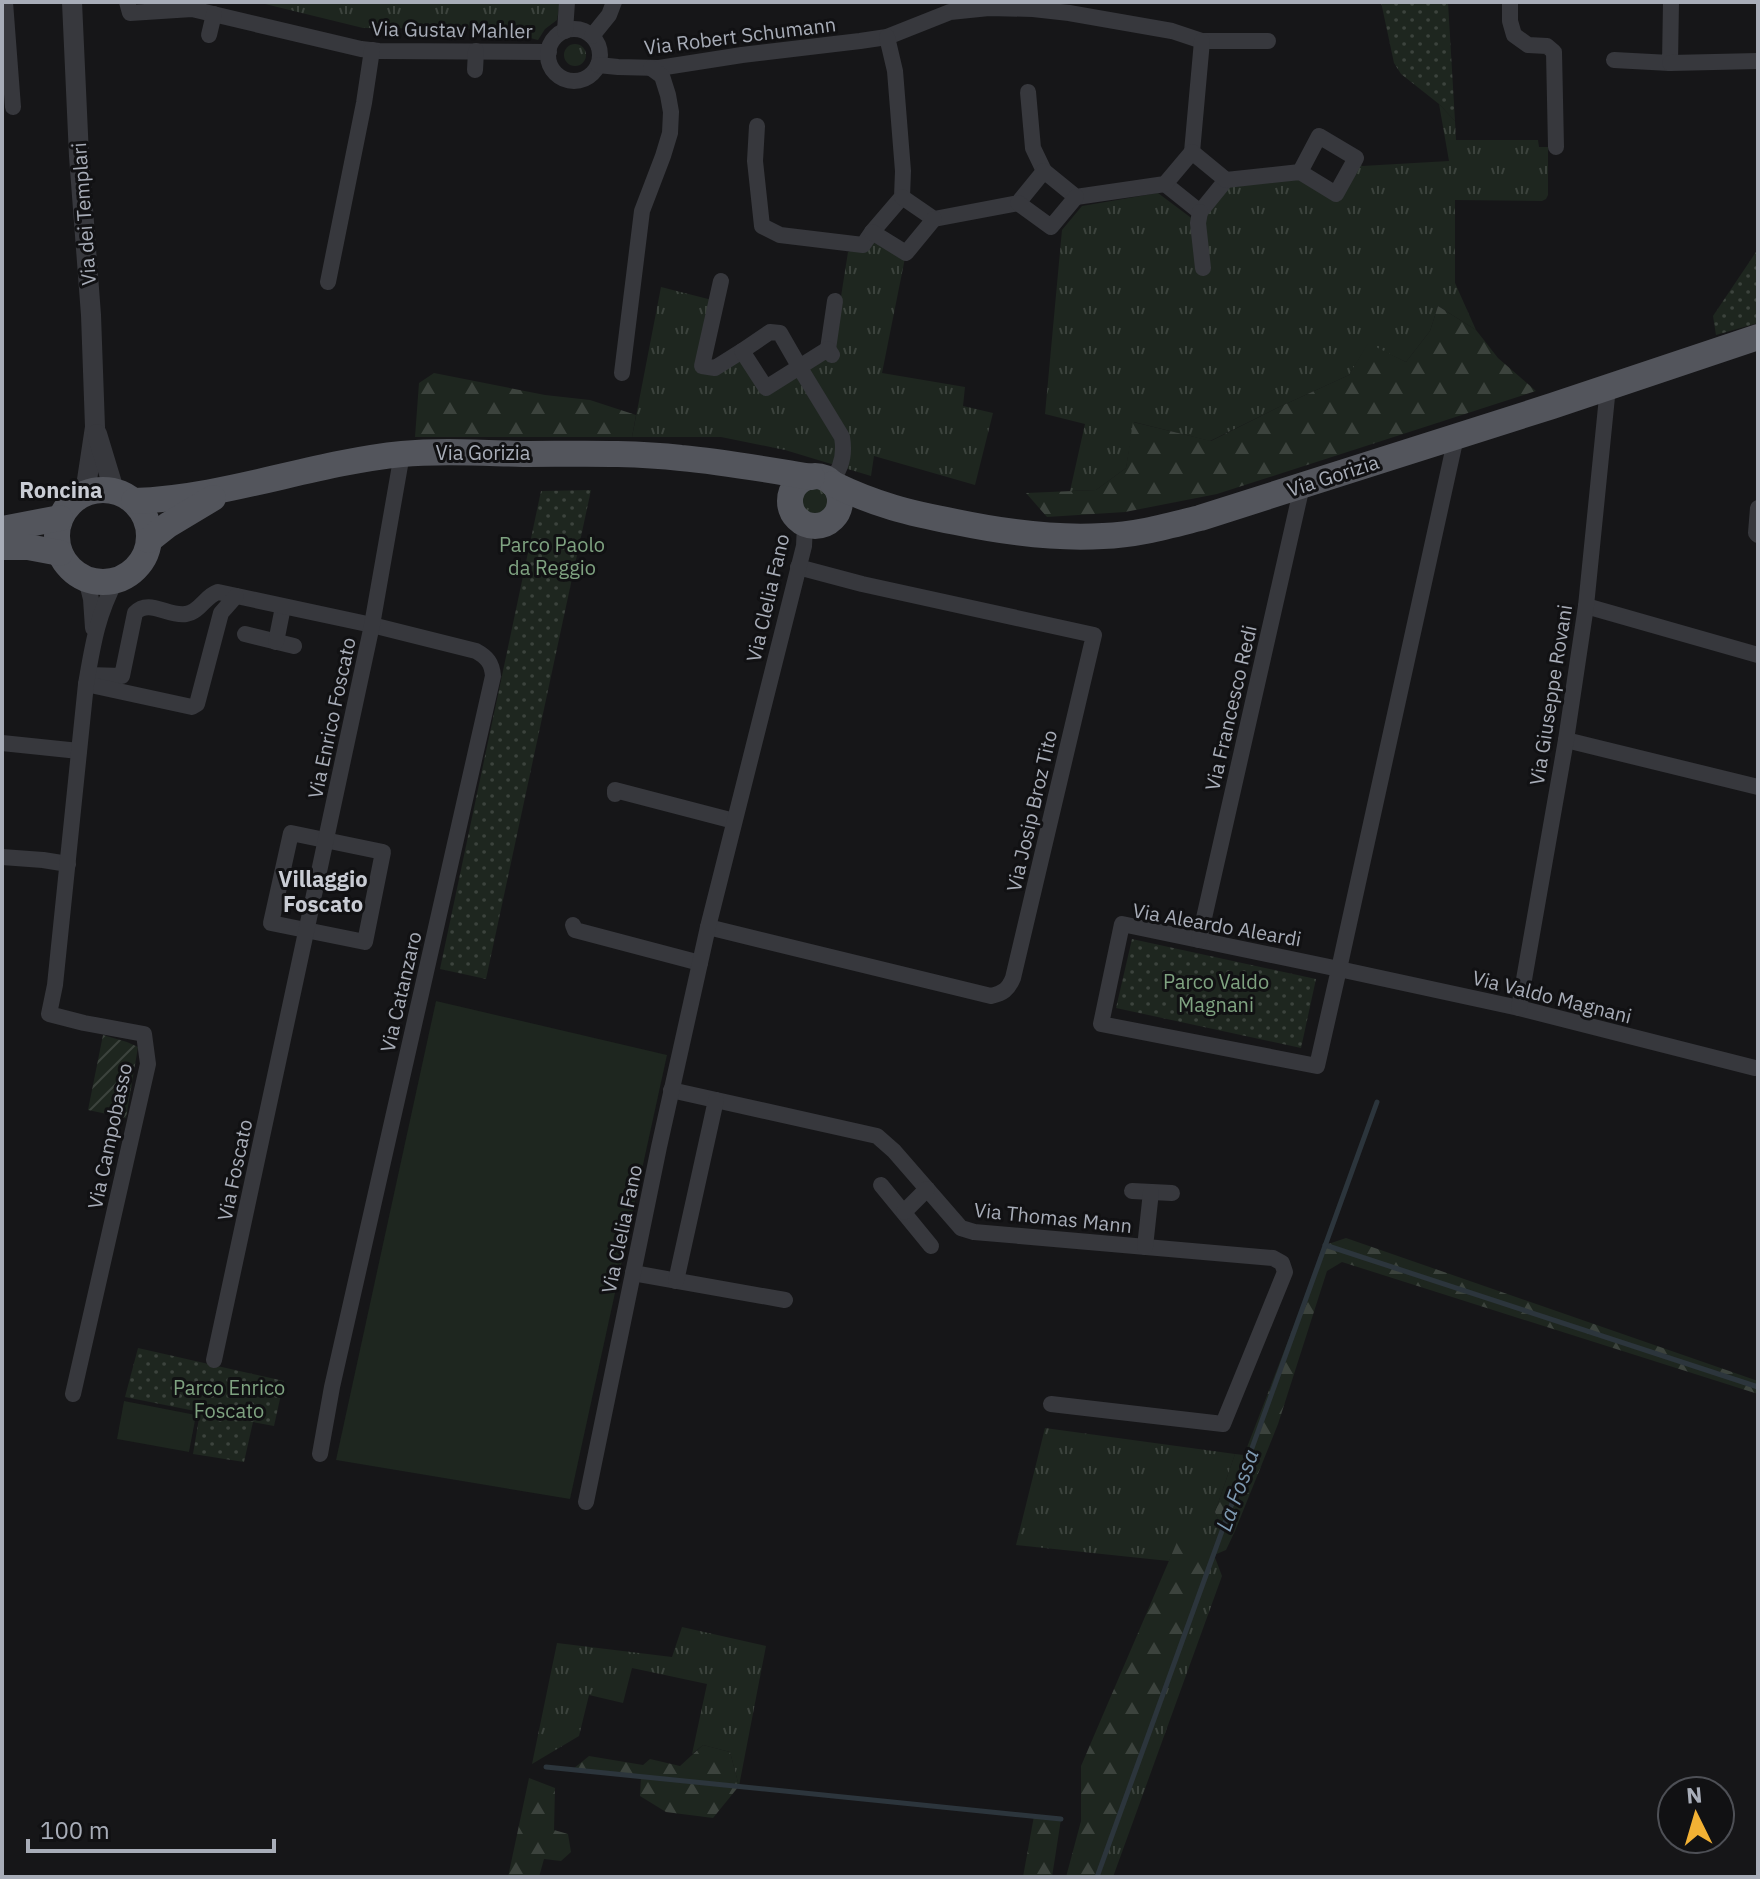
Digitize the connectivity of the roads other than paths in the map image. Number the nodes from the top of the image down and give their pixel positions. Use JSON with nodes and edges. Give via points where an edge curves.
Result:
{"nodes":[{"id":1,"x":4,"y":2,"type":"edge"},
{"id":2,"x":72,"y":2,"type":"edge"},
{"id":3,"x":127,"y":2,"type":"edge"},
{"id":4,"x":567,"y":2,"type":"edge"},
{"id":5,"x":614,"y":2,"type":"edge"},
{"id":6,"x":1510,"y":2,"type":"edge"},
{"id":7,"x":1671,"y":2,"type":"edge"},
{"id":8,"x":214,"y":14,"type":"junction"},
{"id":9,"x":565,"y":31,"type":"junction"},
{"id":10,"x":209,"y":35,"type":"dead end"},
{"id":11,"x":592,"y":36,"type":"junction"},
{"id":12,"x":887,"y":37,"type":"junction"},
{"id":13,"x":1202,"y":41,"type":"junction"},
{"id":14,"x":1268,"y":41,"type":"dead end"},
{"id":15,"x":372,"y":50,"type":"junction"},
{"id":16,"x":476,"y":51,"type":"junction"},
{"id":17,"x":549,"y":52,"type":"junction"},
{"id":18,"x":1614,"y":60,"type":"dead end"},
{"id":19,"x":1758,"y":61,"type":"edge"},
{"id":20,"x":1670,"y":63,"type":"junction"},
{"id":21,"x":598,"y":65,"type":"junction"},
{"id":22,"x":651,"y":68,"type":"junction"},
{"id":23,"x":475,"y":70,"type":"dead end"},
{"id":24,"x":1028,"y":92,"type":"dead end"},
{"id":25,"x":13,"y":107,"type":"dead end"},
{"id":26,"x":757,"y":126,"type":"dead end"},
{"id":27,"x":1556,"y":147,"type":"dead end"},
{"id":28,"x":1192,"y":152,"type":"junction"},
{"id":29,"x":1044,"y":171,"type":"junction"},
{"id":30,"x":1300,"y":172,"type":"dead end"},
{"id":31,"x":1226,"y":180,"type":"junction"},
{"id":32,"x":1165,"y":184,"type":"junction"},
{"id":33,"x":902,"y":197,"type":"junction"},
{"id":34,"x":1076,"y":197,"type":"junction"},
{"id":35,"x":1018,"y":203,"type":"junction"},
{"id":36,"x":1200,"y":212,"type":"junction"},
{"id":37,"x":934,"y":219,"type":"junction"},
{"id":38,"x":872,"y":232,"type":"junction"},
{"id":39,"x":1203,"y":268,"type":"dead end"},
{"id":40,"x":721,"y":281,"type":"dead end"},
{"id":41,"x":328,"y":282,"type":"dead end"},
{"id":42,"x":835,"y":301,"type":"dead end"},
{"id":43,"x":1758,"y":337,"type":"edge"},
{"id":44,"x":742,"y":351,"type":"junction"},
{"id":45,"x":799,"y":367,"type":"junction"},
{"id":46,"x":622,"y":373,"type":"dead end"},
{"id":47,"x":1608,"y":387,"type":"junction"},
{"id":48,"x":95,"y":427,"type":"junction"},
{"id":49,"x":1456,"y":437,"type":"junction"},
{"id":50,"x":402,"y":454,"type":"junction"},
{"id":51,"x":740,"y":466,"type":"junction"},
{"id":52,"x":825,"y":481,"type":"junction"},
{"id":53,"x":1302,"y":486,"type":"junction"},
{"id":54,"x":230,"y":489,"type":"junction"},
{"id":55,"x":85,"y":493,"type":"junction"},
{"id":56,"x":124,"y":496,"type":"junction"},
{"id":57,"x":1758,"y":508,"type":"edge"},
{"id":58,"x":897,"y":510,"type":"junction"},
{"id":59,"x":60,"y":518,"type":"junction"},
{"id":60,"x":808,"y":519,"type":"junction"},
{"id":61,"x":2,"y":529,"type":"edge"},
{"id":62,"x":1758,"y":535,"type":"edge"},
{"id":63,"x":149,"y":540,"type":"junction"},
{"id":64,"x":2,"y":547,"type":"edge"},
{"id":65,"x":60,"y":553,"type":"junction"},
{"id":66,"x":798,"y":567,"type":"junction"},
{"id":67,"x":86,"y":579,"type":"junction"},
{"id":68,"x":116,"y":580,"type":"junction"},
{"id":69,"x":236,"y":596,"type":"junction"},
{"id":70,"x":1586,"y":606,"type":"junction"},
{"id":71,"x":283,"y":607,"type":"junction"},
{"id":72,"x":372,"y":625,"type":"junction"},
{"id":73,"x":245,"y":634,"type":"dead end"},
{"id":74,"x":94,"y":635,"type":"junction"},
{"id":75,"x":276,"y":642,"type":"junction"},
{"id":76,"x":294,"y":646,"type":"dead end"},
{"id":77,"x":1758,"y":655,"type":"edge"},
{"id":78,"x":87,"y":680,"type":"junction"},
{"id":79,"x":121,"y":683,"type":"junction"},
{"id":80,"x":1566,"y":740,"type":"junction"},
{"id":81,"x":2,"y":743,"type":"edge"},
{"id":82,"x":79,"y":751,"type":"junction"},
{"id":83,"x":1758,"y":787,"type":"edge"},
{"id":84,"x":615,"y":794,"type":"dead end"},
{"id":85,"x":734,"y":821,"type":"junction"},
{"id":86,"x":326,"y":840,"type":"junction"},
{"id":87,"x":2,"y":857,"type":"edge"},
{"id":88,"x":68,"y":864,"type":"junction"},
{"id":89,"x":573,"y":925,"type":"dead end"},
{"id":90,"x":708,"y":927,"type":"junction"},
{"id":91,"x":308,"y":930,"type":"junction"},
{"id":92,"x":1199,"y":940,"type":"junction"},
{"id":93,"x":700,"y":963,"type":"junction"},
{"id":94,"x":1339,"y":969,"type":"junction"},
{"id":95,"x":295,"y":990,"type":"joint"},
{"id":96,"x":1519,"y":1008,"type":"junction"},
{"id":97,"x":1757,"y":1065,"type":"edge"},
{"id":98,"x":671,"y":1090,"type":"junction"},
{"id":99,"x":716,"y":1100,"type":"junction"},
{"id":100,"x":881,"y":1185,"type":"dead end"},
{"id":101,"x":927,"y":1189,"type":"junction"},
{"id":102,"x":1132,"y":1191,"type":"dead end"},
{"id":103,"x":1151,"y":1192,"type":"junction"},
{"id":104,"x":1172,"y":1193,"type":"dead end"},
{"id":105,"x":904,"y":1212,"type":"junction"},
{"id":106,"x":931,"y":1246,"type":"dead end"},
{"id":107,"x":1145,"y":1247,"type":"junction"},
{"id":108,"x":633,"y":1273,"type":"junction"},
{"id":109,"x":676,"y":1281,"type":"junction"},
{"id":110,"x":785,"y":1300,"type":"dead end"},
{"id":111,"x":214,"y":1360,"type":"dead end"},
{"id":112,"x":73,"y":1394,"type":"dead end"},
{"id":113,"x":1051,"y":1404,"type":"dead end"},
{"id":114,"x":320,"y":1454,"type":"dead end"},
{"id":115,"x":586,"y":1502,"type":"dead end"}],
"edges":[{"from":1,"to":25,"type":"street"},
{"from":2,"to":48,"type":"street","name":"Via dei Templari"},
{"from":3,"to":8,"type":"street","name":"Via Gustav Mahler","via":[[130,13],[192,9]]},
{"from":4,"to":9,"type":"street"},
{"from":5,"to":11,"type":"street"},
{"from":6,"to":27,"type":"street","via":[[1514,35],[1554,52]]},
{"from":7,"to":20,"type":"street"},
{"from":8,"to":10,"type":"street"},
{"from":8,"to":15,"type":"street","name":"Via Gustav Mahler"},
{"from":9,"to":11,"type":"street","via":[[579,29]]},
{"from":9,"to":17,"type":"street"},
{"from":11,"to":21,"type":"street","via":[[599,46]]},
{"from":12,"to":13,"type":"street","name":"Via Robert Schumann","via":[[950,12],[989,8],[1069,13]]},
{"from":12,"to":22,"type":"street","name":"Via Robert Schumann"},
{"from":12,"to":33,"type":"street","via":[[895,71]]},
{"from":13,"to":14,"type":"street","name":"Via Robert Schumann"},
{"from":13,"to":28,"type":"street"},
{"from":15,"to":16,"type":"street","name":"Via Gustav Mahler"},
{"from":15,"to":41,"type":"street"},
{"from":16,"to":17,"type":"street","name":"Via Gustav Mahler"},
{"from":16,"to":23,"type":"street"},
{"from":17,"to":21,"type":"street","via":[[553,69],[568,80],[586,78]]},
{"from":18,"to":20,"type":"street"},
{"from":19,"to":20,"type":"street"},
{"from":21,"to":22,"type":"street","name":"Via Robert Schumann"},
{"from":22,"to":46,"type":"street","via":[[662,76],[668,95],[670,133],[642,211]]},
{"from":24,"to":29,"type":"street","via":[[1033,148]]},
{"from":26,"to":38,"type":"street","via":[[762,226],[780,235],[863,245]]},
{"from":28,"to":31,"type":"street"},
{"from":28,"to":32,"type":"street"},
{"from":29,"to":34,"type":"street"},
{"from":29,"to":35,"type":"street"},
{"from":30,"to":31,"type":"street"},
{"from":31,"to":36,"type":"street"},
{"from":32,"to":34,"type":"street"},
{"from":32,"to":36,"type":"street"},
{"from":33,"to":37,"type":"street"},
{"from":33,"to":38,"type":"street"},
{"from":34,"to":35,"type":"street","via":[[1051,227]]},
{"from":35,"to":37,"type":"street"},
{"from":36,"to":39,"type":"street"},
{"from":37,"to":38,"type":"street","via":[[906,253]]},
{"from":40,"to":44,"type":"street","via":[[702,366],[715,368]]},
{"from":42,"to":45,"type":"street","via":[[830,352]]},
{"from":43,"to":47,"type":"main road","name":"Via Gorizia"},
{"from":44,"to":45,"type":"street","via":[[770,332],[780,333]]},
{"from":44,"to":45,"type":"street","via":[[766,388]]},
{"from":45,"to":52,"type":"street","via":[[842,437],[842,462],[837,474]]},
{"from":47,"to":49,"type":"main road","name":"Via Gorizia"},
{"from":47,"to":70,"type":"street","name":"Via Giuseppe Rovani"},
{"from":48,"to":55,"type":"street"},
{"from":48,"to":56,"type":"street"},
{"from":49,"to":53,"type":"main road","name":"Via Gorizia"},
{"from":49,"to":94,"type":"street","name":"Via Aleardo Aleardi"},
{"from":50,"to":51,"type":"main road","name":"Via Gorizia","via":[[642,455]]},
{"from":50,"to":54,"type":"main road","name":"Via Gorizia"},
{"from":50,"to":72,"type":"street","name":"Via Enrico Foscato"},
{"from":51,"to":52,"type":"main road","name":"Via Gorizia"},
{"from":51,"to":60,"type":"main road","name":"Via Gorizia","via":[[772,482]]},
{"from":52,"to":58,"type":"main road","name":"Via Gorizia"},
{"from":52,"to":60,"type":"main road","via":[[839,497],[837,512]]},
{"from":52,"to":60,"type":"main road","via":[[794,487],[790,501]]},
{"from":53,"to":58,"type":"main road","name":"Via Gorizia","via":[[1185,522],[1103,536],[991,529]]},
{"from":53,"to":92,"type":"street","name":"Via Francesco Redi"},
{"from":54,"to":56,"type":"main road","via":[[162,500]]},
{"from":54,"to":63,"type":"main road"},
{"from":55,"to":56,"type":"main road","via":[[99,489]]},
{"from":55,"to":59,"type":"main road","via":[[69,503]]},
{"from":56,"to":63,"type":"main road","via":[[146,519]]},
{"from":57,"to":62,"type":"street"},
{"from":58,"to":60,"type":"main road","name":"Via Gorizia"},
{"from":59,"to":61,"type":"main road"},
{"from":59,"to":65,"type":"main road"},
{"from":60,"to":66,"type":"street","name":"Via Clelia Fano"},
{"from":63,"to":68,"type":"main road","via":[[143,560]]},
{"from":64,"to":65,"type":"main road"},
{"from":65,"to":67,"type":"main road"},
{"from":66,"to":85,"type":"street","name":"Via Clelia Fano"},
{"from":66,"to":90,"type":"street","name":"Via Josip Broz Tito","via":[[1094,635],[1013,978],[1002,994],[991,996]]},
{"from":67,"to":68,"type":"main road"},
{"from":67,"to":74,"type":"street","name":"Via Campobasso"},
{"from":68,"to":74,"type":"street","name":"Via Campobasso"},
{"from":69,"to":71,"type":"street"},
{"from":69,"to":79,"type":"street","via":[[213,593],[196,611],[185,614],[140,608]]},
{"from":69,"to":79,"type":"street","via":[[221,613],[197,704],[192,707]]},
{"from":70,"to":77,"type":"street"},
{"from":70,"to":80,"type":"street","name":"Via Giuseppe Rovani"},
{"from":71,"to":72,"type":"street"},
{"from":71,"to":75,"type":"street"},
{"from":72,"to":86,"type":"street","name":"Via Enrico Foscato"},
{"from":72,"to":114,"type":"street","name":"Via Catanzaro","via":[[476,651],[486,656],[493,676]]},
{"from":73,"to":75,"type":"street"},
{"from":74,"to":78,"type":"street","name":"Via Campobasso"},
{"from":75,"to":76,"type":"street"},
{"from":78,"to":79,"type":"street"},
{"from":78,"to":82,"type":"street","name":"Via Campobasso"},
{"from":80,"to":83,"type":"street"},
{"from":80,"to":96,"type":"street","name":"Via Giuseppe Rovani"},
{"from":81,"to":82,"type":"street"},
{"from":82,"to":88,"type":"street","name":"Via Campobasso"},
{"from":84,"to":85,"type":"street"},
{"from":85,"to":90,"type":"street","name":"Via Clelia Fano"},
{"from":86,"to":91,"type":"street","name":"Via Enrico Foscato"},
{"from":86,"to":91,"type":"street","via":[[291,833],[271,923]]},
{"from":86,"to":91,"type":"street","via":[[383,852],[365,942]]},
{"from":87,"to":88,"type":"street"},
{"from":88,"to":112,"type":"street","name":"Via Campobasso","via":[[49,1014],[144,1034],[148,1064]]},
{"from":89,"to":93,"type":"street","via":[[575,930]]},
{"from":90,"to":93,"type":"street","name":"Via Clelia Fano"},
{"from":91,"to":95,"type":"street","name":"Via Enrico Foscato"},
{"from":92,"to":94,"type":"street","name":"Via Aleardo Aleardi"},
{"from":92,"to":94,"type":"street","name":"Via Aleardo Aleardi","via":[[1122,924],[1101,1024],[1317,1066]]},
{"from":93,"to":98,"type":"street","name":"Via Clelia Fano"},
{"from":94,"to":96,"type":"street","name":"Via Valdo Magnani"},
{"from":95,"to":111,"type":"street","name":"Via Foscato"},
{"from":96,"to":97,"type":"street","name":"Via Valdo Magnani"},
{"from":98,"to":99,"type":"street","name":"Via Thomas Mann"},
{"from":98,"to":108,"type":"street","name":"Via Clelia Fano"},
{"from":99,"to":101,"type":"street","name":"Via Thomas Mann","via":[[877,1136]]},
{"from":99,"to":109,"type":"street"},
{"from":100,"to":105,"type":"street"},
{"from":101,"to":105,"type":"street"},
{"from":101,"to":107,"type":"street","name":"Via Thomas Mann","via":[[961,1228],[974,1232]]},
{"from":102,"to":103,"type":"street","name":"Via Thomas Mann"},
{"from":103,"to":104,"type":"street","name":"Via Thomas Mann"},
{"from":103,"to":107,"type":"street","name":"Via Thomas Mann"},
{"from":105,"to":106,"type":"street"},
{"from":107,"to":113,"type":"street","name":"Via Thomas Mann","via":[[1282,1263],[1285,1272],[1223,1424]]},
{"from":108,"to":109,"type":"street"},
{"from":108,"to":115,"type":"street","name":"Via Clelia Fano"},
{"from":109,"to":110,"type":"street"}]}
